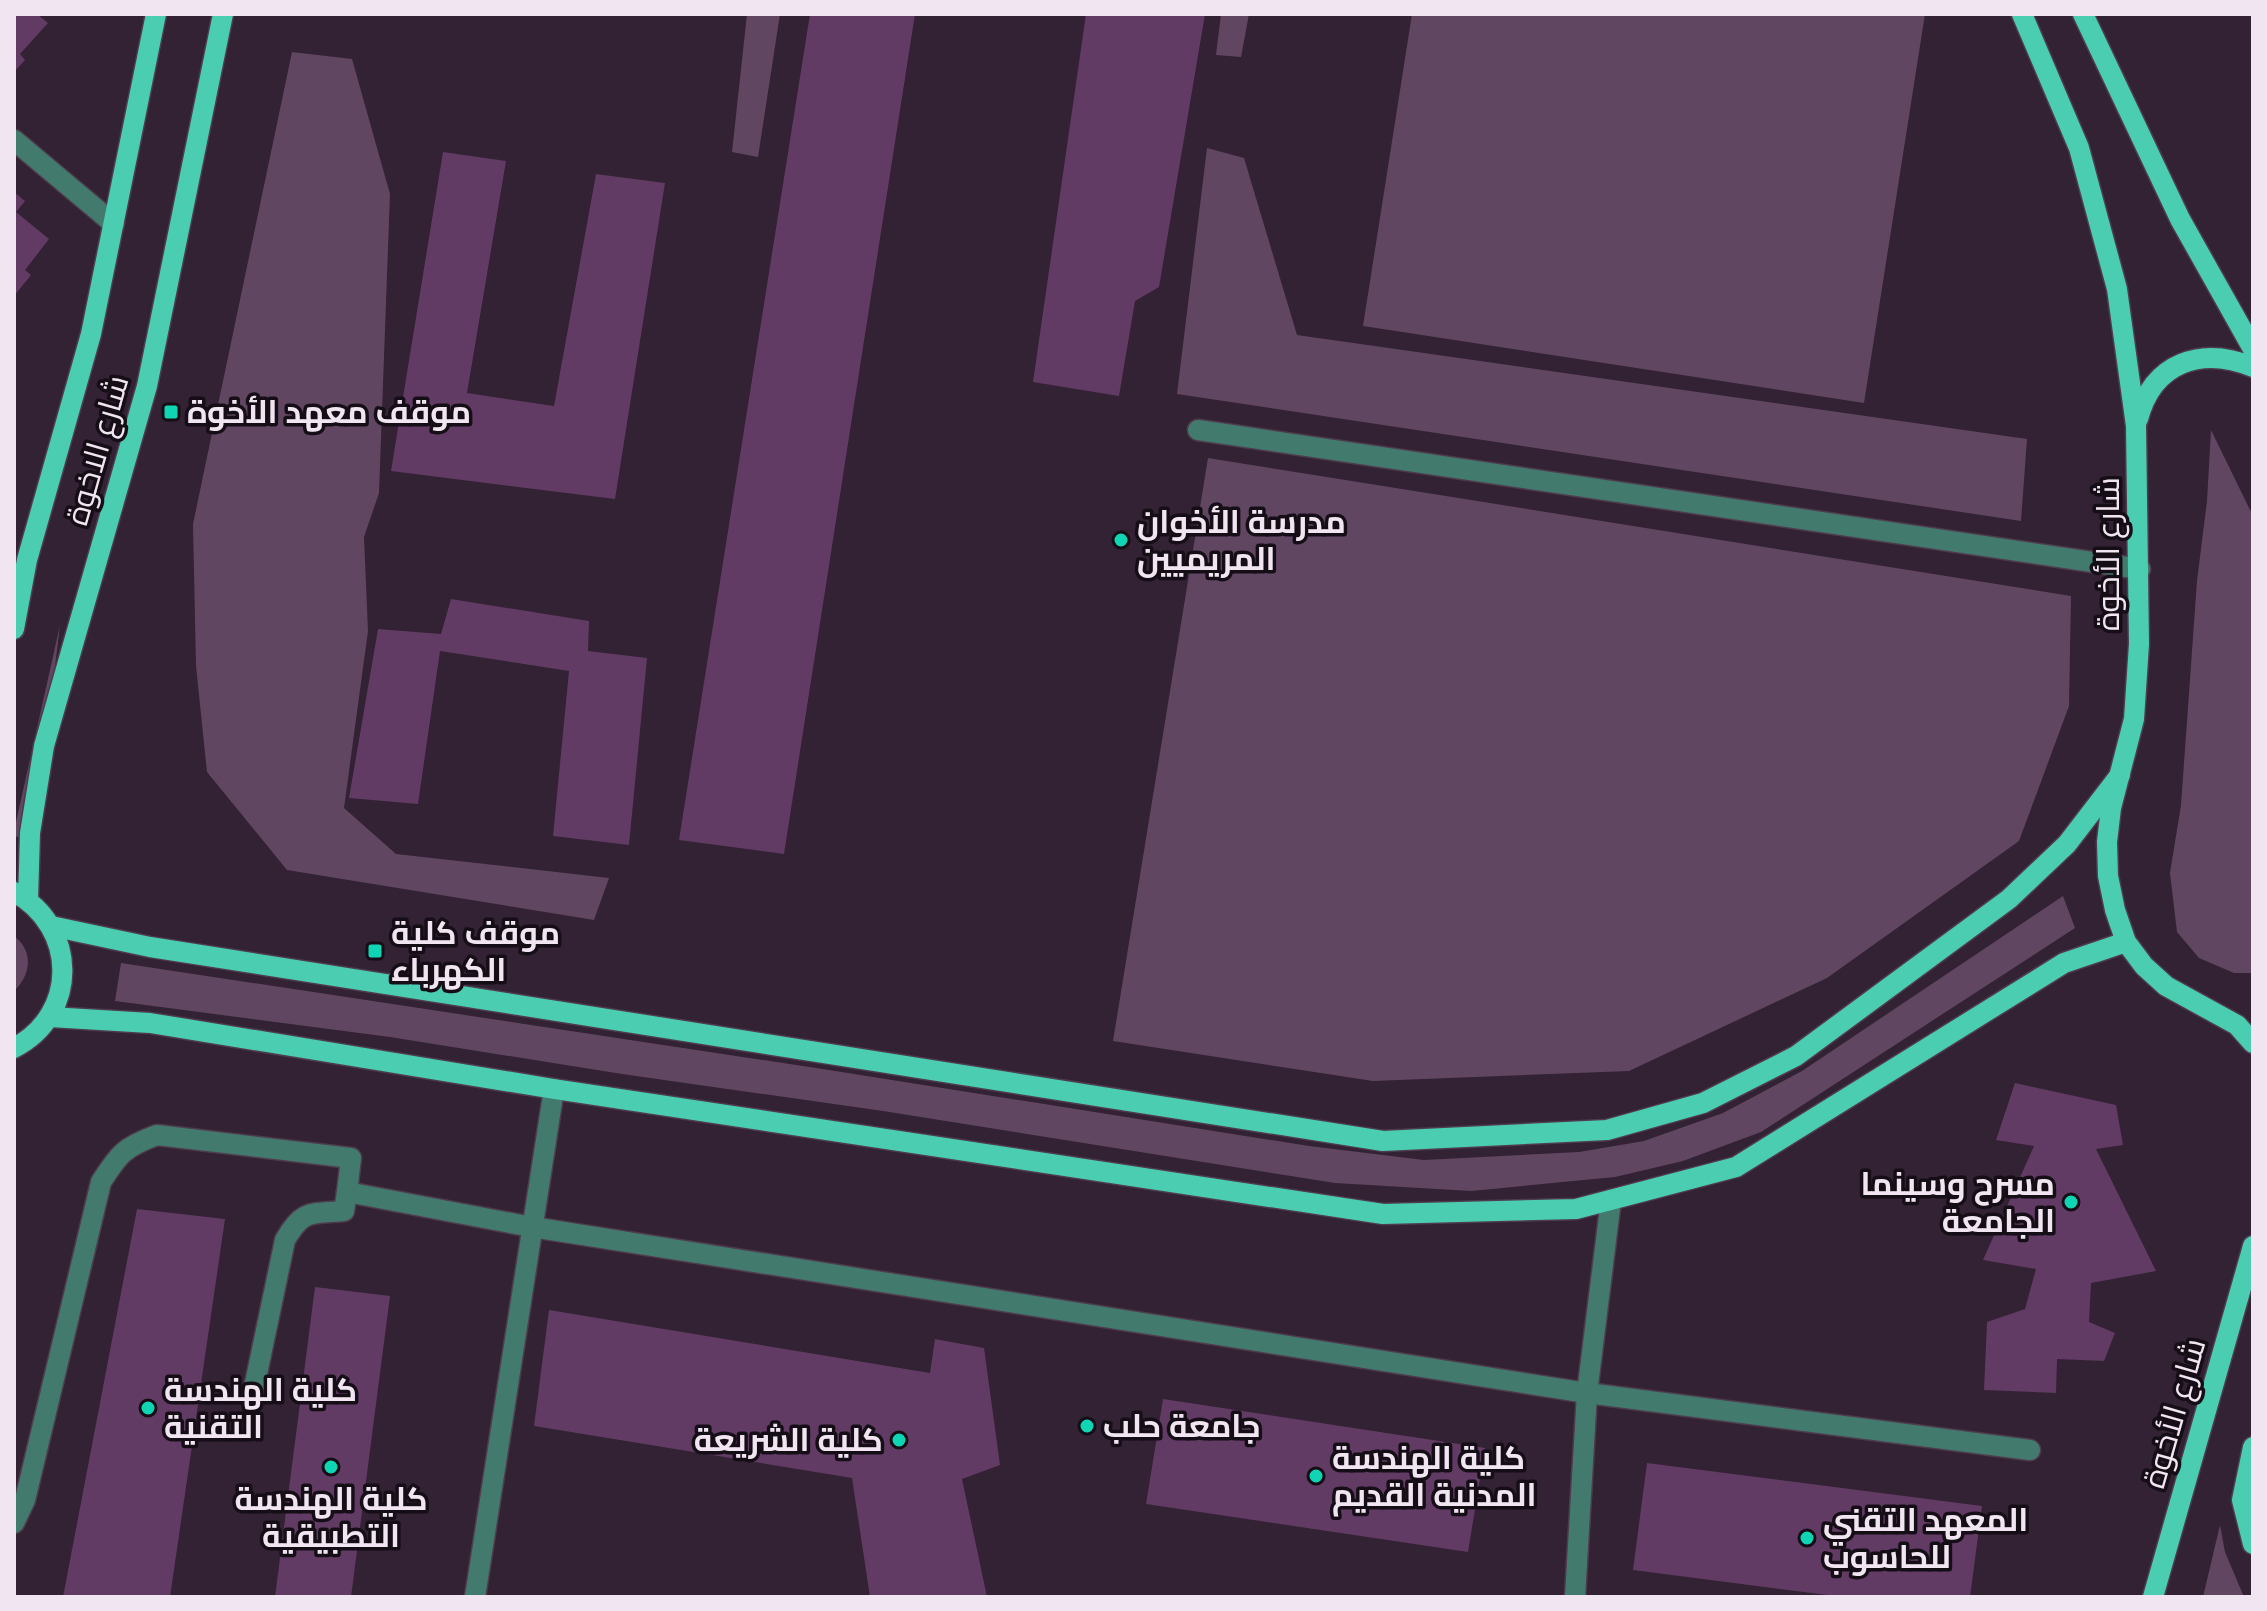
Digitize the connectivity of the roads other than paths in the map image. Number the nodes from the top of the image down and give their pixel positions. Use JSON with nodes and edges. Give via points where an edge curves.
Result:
{"nodes":[{"id":1,"x":156,"y":14,"type":"edge"},
{"id":2,"x":223,"y":14,"type":"edge"},
{"id":3,"x":2022,"y":14,"type":"edge"},
{"id":4,"x":2083,"y":14,"type":"edge"},
{"id":5,"x":14,"y":140,"type":"edge"},
{"id":6,"x":114,"y":224,"type":"junction"},
{"id":7,"x":2253,"y":349,"type":"edge"},
{"id":8,"x":2253,"y":367,"type":"edge"},
{"id":9,"x":2136,"y":426,"type":"junction"},
{"id":10,"x":1198,"y":430,"type":"dead end"},
{"id":11,"x":20,"y":557,"type":"edge"},
{"id":12,"x":2140,"y":569,"type":"junction"},
{"id":13,"x":14,"y":629,"type":"edge"},
{"id":14,"x":2120,"y":775,"type":"junction"},
{"id":15,"x":21,"y":896,"type":"edge"},
{"id":16,"x":51,"y":926,"type":"junction"},
{"id":17,"x":2126,"y":942,"type":"junction"},
{"id":18,"x":50,"y":1017,"type":"junction"},
{"id":19,"x":2245,"y":1025,"type":"edge"},
{"id":20,"x":2253,"y":1043,"type":"edge"},
{"id":21,"x":14,"y":1048,"type":"edge"},
{"id":22,"x":554,"y":1089,"type":"junction"},
{"id":23,"x":347,"y":1192,"type":"junction"},
{"id":24,"x":1611,"y":1200,"type":"junction"},
{"id":25,"x":532,"y":1227,"type":"junction"},
{"id":26,"x":2253,"y":1246,"type":"edge"},
{"id":27,"x":254,"y":1388,"type":"dead end"},
{"id":28,"x":1587,"y":1393,"type":"junction"},
{"id":29,"x":2253,"y":1447,"type":"edge"},
{"id":30,"x":2030,"y":1450,"type":"dead end"},
{"id":31,"x":14,"y":1523,"type":"edge"},
{"id":32,"x":2253,"y":1544,"type":"edge"},
{"id":33,"x":475,"y":1597,"type":"edge"},
{"id":34,"x":1575,"y":1597,"type":"edge"},
{"id":35,"x":2153,"y":1597,"type":"edge"}],
"edges":[{"from":1,"to":6,"type":"main road"},
{"from":2,"to":15,"type":"main road","name":"شارع الاخوة","via":[[147,386],[44,746]]},
{"from":3,"to":9,"type":"main road","name":"شارع الأخوة","via":[[2079,148],[2117,289]]},
{"from":4,"to":7,"type":"main road","via":[[2180,219]]},
{"from":5,"to":6,"type":"street"},
{"from":6,"to":11,"type":"main road","via":[[91,334]]},
{"from":8,"to":9,"type":"main road","via":[[2212,356],[2179,365],[2153,385]]},
{"from":9,"to":12,"type":"main road","name":"شارع الأخوة"},
{"from":10,"to":12,"type":"street"},
{"from":11,"to":13,"type":"main road"},
{"from":12,"to":14,"type":"main road","name":"شارع الأخوة","via":[[2134,719]]},
{"from":14,"to":16,"type":"main road","via":[[2067,844],[2009,899],[1796,1056],[1703,1103],[1607,1130],[1383,1141],[150,947]]},
{"from":14,"to":17,"type":"main road","name":"شارع الأخوة","via":[[2110,819],[2108,876]]},
{"from":15,"to":16,"type":"main road"},
{"from":16,"to":18,"type":"main road","via":[[63,971]]},
{"from":17,"to":19,"type":"main road","name":"شارع الأخوة","via":[[2166,986]]},
{"from":17,"to":24,"type":"main road","via":[[2064,963],[1736,1167]]},
{"from":18,"to":21,"type":"main road","via":[[30,1040]]},
{"from":18,"to":22,"type":"main road","via":[[150,1023]]},
{"from":19,"to":20,"type":"main road","name":"شارع الأخوة"},
{"from":22,"to":24,"type":"main road","via":[[1383,1214],[1576,1209]]},
{"from":22,"to":25,"type":"street"},
{"from":23,"to":25,"type":"street"},
{"from":23,"to":27,"type":"street","via":[[344,1211],[307,1214],[285,1240]]},
{"from":23,"to":31,"type":"street","via":[[351,1158],[157,1135],[119,1154],[101,1182],[25,1500]]},
{"from":24,"to":28,"type":"street"},
{"from":25,"to":28,"type":"street"},
{"from":25,"to":33,"type":"street"},
{"from":26,"to":35,"type":"main road","name":"شارع الأخوة"},
{"from":28,"to":30,"type":"street"},
{"from":28,"to":34,"type":"street"},
{"from":29,"to":32,"type":"main road","via":[[2242,1500]]}]}
